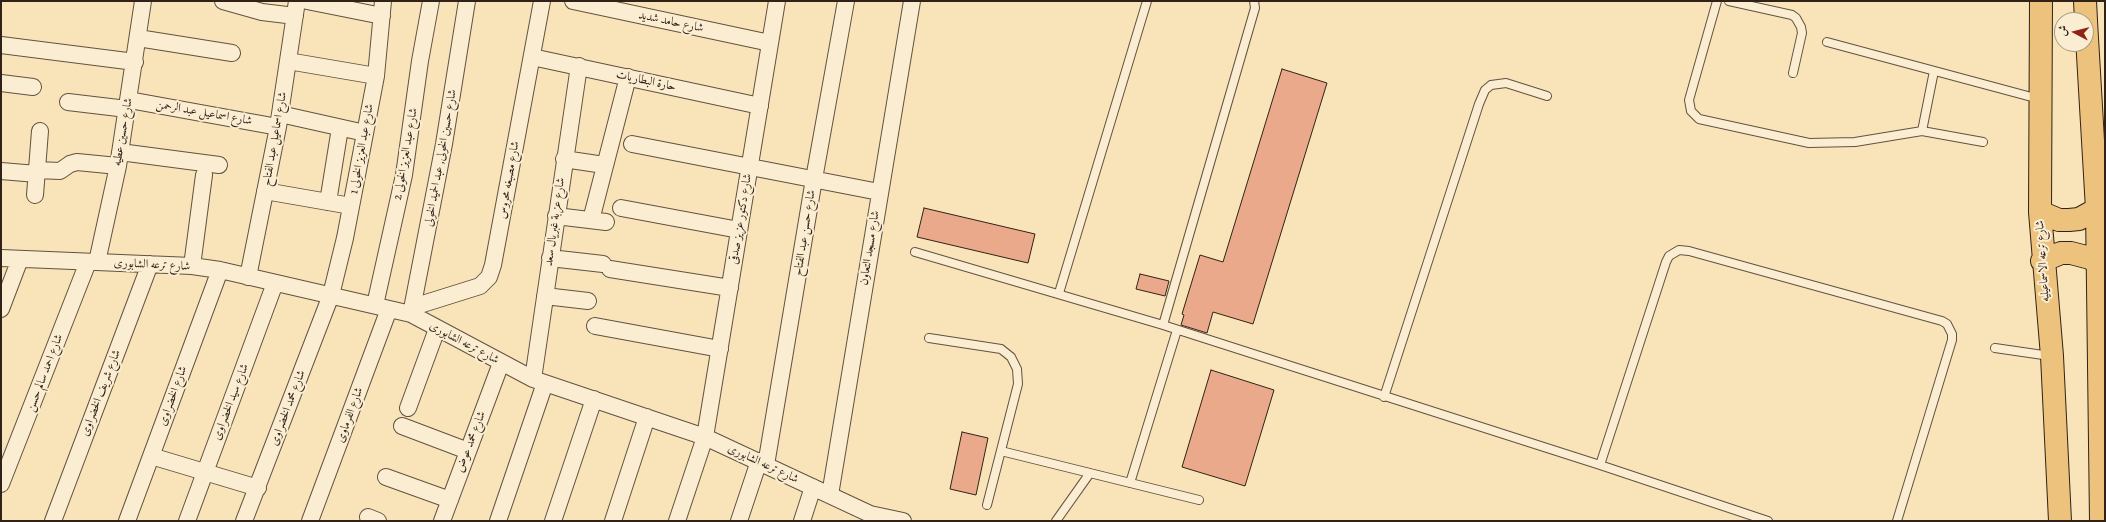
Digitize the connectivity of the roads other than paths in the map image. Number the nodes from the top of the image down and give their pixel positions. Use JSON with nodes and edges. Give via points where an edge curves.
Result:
{"nodes":[{"id":1,"x":141,"y":1,"type":"edge"},
{"id":2,"x":223,"y":1,"type":"edge"},
{"id":3,"x":307,"y":1,"type":"edge"},
{"id":4,"x":431,"y":1,"type":"edge"},
{"id":5,"x":467,"y":1,"type":"edge"},
{"id":6,"x":542,"y":1,"type":"edge"},
{"id":7,"x":573,"y":1,"type":"edge"},
{"id":8,"x":777,"y":1,"type":"edge"},
{"id":9,"x":846,"y":1,"type":"edge"},
{"id":10,"x":912,"y":1,"type":"edge"},
{"id":11,"x":1147,"y":1,"type":"edge"},
{"id":12,"x":1254,"y":1,"type":"edge"},
{"id":13,"x":1717,"y":1,"type":"edge"},
{"id":14,"x":1729,"y":1,"type":"edge"},
{"id":15,"x":2041,"y":1,"type":"edge"},
{"id":16,"x":2085,"y":1,"type":"edge"},
{"id":17,"x":296,"y":9,"type":"edge"},
{"id":18,"x":383,"y":9,"type":"edge"},
{"id":19,"x":2086,"y":12,"type":"edge"},
{"id":20,"x":138,"y":38,"type":"junction"},
{"id":21,"x":1828,"y":42,"type":"dead end"},
{"id":22,"x":770,"y":43,"type":"junction"},
{"id":23,"x":1,"y":46,"type":"edge"},
{"id":24,"x":2088,"y":52,"type":"edge"},
{"id":25,"x":232,"y":53,"type":"dead end"},
{"id":26,"x":532,"y":57,"type":"junction"},
{"id":27,"x":288,"y":60,"type":"junction"},
{"id":28,"x":135,"y":62,"type":"junction"},
{"id":29,"x":579,"y":66,"type":"junction"},
{"id":30,"x":1934,"y":71,"type":"junction"},
{"id":31,"x":1792,"y":73,"type":"dead end"},
{"id":32,"x":376,"y":76,"type":"junction"},
{"id":33,"x":628,"y":77,"type":"junction"},
{"id":34,"x":1,"y":83,"type":"edge"},
{"id":35,"x":33,"y":87,"type":"dead end"},
{"id":36,"x":1547,"y":96,"type":"dead end"},
{"id":37,"x":2042,"y":99,"type":"junction"},
{"id":38,"x":68,"y":102,"type":"dead end"},
{"id":39,"x":128,"y":104,"type":"junction"},
{"id":40,"x":760,"y":106,"type":"junction"},
{"id":41,"x":279,"y":120,"type":"junction"},
{"id":42,"x":340,"y":128,"type":"junction"},
{"id":43,"x":40,"y":131,"type":"dead end"},
{"id":44,"x":1922,"y":131,"type":"junction"},
{"id":45,"x":365,"y":133,"type":"junction"},
{"id":46,"x":1983,"y":142,"type":"dead end"},
{"id":47,"x":632,"y":144,"type":"dead end"},
{"id":48,"x":119,"y":159,"type":"junction"},
{"id":49,"x":564,"y":159,"type":"junction"},
{"id":50,"x":219,"y":165,"type":"dead end"},
{"id":51,"x":604,"y":165,"type":"junction"},
{"id":52,"x":749,"y":166,"type":"junction"},
{"id":53,"x":1,"y":171,"type":"edge"},
{"id":54,"x":37,"y":172,"type":"junction"},
{"id":55,"x":204,"y":175,"type":"dead end"},
{"id":56,"x":814,"y":179,"type":"junction"},
{"id":57,"x":265,"y":191,"type":"junction"},
{"id":58,"x":879,"y":192,"type":"junction"},
{"id":59,"x":36,"y":195,"type":"dead end"},
{"id":60,"x":328,"y":202,"type":"junction"},
{"id":61,"x":351,"y":206,"type":"junction"},
{"id":62,"x":621,"y":208,"type":"dead end"},
{"id":63,"x":2097,"y":209,"type":"junction"},
{"id":64,"x":2040,"y":212,"type":"junction"},
{"id":65,"x":556,"y":216,"type":"junction"},
{"id":66,"x":739,"y":230,"type":"junction"},
{"id":67,"x":915,"y":252,"type":"dead end"},
{"id":68,"x":1,"y":258,"type":"edge"},
{"id":69,"x":20,"y":258,"type":"junction"},
{"id":70,"x":550,"y":258,"type":"junction"},
{"id":71,"x":2042,"y":261,"type":"junction"},
{"id":72,"x":92,"y":262,"type":"junction"},
{"id":73,"x":150,"y":264,"type":"junction"},
{"id":74,"x":2099,"y":264,"type":"junction"},
{"id":75,"x":192,"y":266,"type":"junction"},
{"id":76,"x":220,"y":270,"type":"junction"},
{"id":77,"x":248,"y":277,"type":"junction"},
{"id":78,"x":275,"y":283,"type":"junction"},
{"id":79,"x":730,"y":288,"type":"junction"},
{"id":80,"x":1060,"y":293,"type":"junction"},
{"id":81,"x":331,"y":295,"type":"junction"},
{"id":82,"x":545,"y":296,"type":"junction"},
{"id":83,"x":588,"y":301,"type":"dead end"},
{"id":84,"x":382,"y":307,"type":"junction"},
{"id":85,"x":1,"y":309,"type":"edge"},
{"id":86,"x":412,"y":310,"type":"junction"},
{"id":87,"x":1163,"y":325,"type":"junction"},
{"id":88,"x":595,"y":326,"type":"dead end"},
{"id":89,"x":437,"y":329,"type":"junction"},
{"id":90,"x":1177,"y":330,"type":"junction"},
{"id":91,"x":929,"y":338,"type":"dead end"},
{"id":92,"x":1995,"y":348,"type":"dead end"},
{"id":93,"x":720,"y":349,"type":"junction"},
{"id":94,"x":2052,"y":356,"type":"junction"},
{"id":95,"x":501,"y":363,"type":"junction"},
{"id":96,"x":539,"y":381,"type":"junction"},
{"id":97,"x":1384,"y":397,"type":"junction"},
{"id":98,"x":594,"y":399,"type":"junction"},
{"id":99,"x":408,"y":408,"type":"dead end"},
{"id":100,"x":647,"y":417,"type":"junction"},
{"id":101,"x":402,"y":426,"type":"dead end"},
{"id":102,"x":705,"y":437,"type":"junction"},
{"id":103,"x":468,"y":451,"type":"junction"},
{"id":104,"x":1001,"y":451,"type":"junction"},
{"id":105,"x":151,"y":456,"type":"junction"},
{"id":106,"x":763,"y":463,"type":"junction"},
{"id":107,"x":1600,"y":465,"type":"junction"},
{"id":108,"x":204,"y":472,"type":"junction"},
{"id":109,"x":1090,"y":473,"type":"junction"},
{"id":110,"x":386,"y":477,"type":"dead end"},
{"id":111,"x":1130,"y":483,"type":"junction"},
{"id":112,"x":1,"y":484,"type":"edge"},
{"id":113,"x":813,"y":487,"type":"junction"},
{"id":114,"x":258,"y":488,"type":"junction"},
{"id":115,"x":830,"y":495,"type":"junction"},
{"id":116,"x":450,"y":500,"type":"junction"},
{"id":117,"x":1199,"y":500,"type":"dead end"},
{"id":118,"x":987,"y":505,"type":"dead end"},
{"id":119,"x":869,"y":517,"type":"edge"},
{"id":120,"x":53,"y":521,"type":"edge"},
{"id":121,"x":127,"y":521,"type":"edge"},
{"id":122,"x":187,"y":521,"type":"edge"},
{"id":123,"x":244,"y":521,"type":"edge"},
{"id":124,"x":310,"y":521,"type":"edge"},
{"id":125,"x":442,"y":521,"type":"edge"},
{"id":126,"x":498,"y":521,"type":"edge"},
{"id":127,"x":553,"y":521,"type":"edge"},
{"id":128,"x":613,"y":521,"type":"edge"},
{"id":129,"x":677,"y":521,"type":"edge"},
{"id":130,"x":739,"y":521,"type":"edge"},
{"id":131,"x":802,"y":521,"type":"edge"},
{"id":132,"x":903,"y":521,"type":"edge"},
{"id":133,"x":1056,"y":521,"type":"edge"},
{"id":134,"x":1768,"y":521,"type":"edge"},
{"id":135,"x":1897,"y":521,"type":"edge"},
{"id":136,"x":2060,"y":521,"type":"edge"},
{"id":137,"x":2101,"y":521,"type":"edge"}],
"edges":[{"from":1,"to":20,"type":"street","name":"شارع حسين عطيه"},
{"from":2,"to":17,"type":"street","via":[[262,12]]},
{"from":3,"to":18,"type":"street"},
{"from":4,"to":84,"type":"street","name":"شارع عبد العزيز الخولى 2"},
{"from":5,"to":86,"type":"street","name":"شارع حسين الخولى, عبد الحميد الخولى"},
{"from":6,"to":26,"type":"street","name":"شارع مصبغه محروس"},
{"from":7,"to":22,"type":"street","name":"شارع حامد شديد"},
{"from":8,"to":22,"type":"street","name":"شارع دكتور عزيز صدقى"},
{"from":9,"to":56,"type":"street","name":"شارع حسن عبد الفتاح"},
{"from":10,"to":58,"type":"street","name":"شارع مسجد التعاون"},
{"from":11,"to":80,"type":"lane"},
{"from":12,"to":87,"type":"lane","via":[[1255,8]]},
{"from":13,"to":44,"type":"lane","via":[[1689,100],[1691,111],[1699,119],[1809,143],[1855,142]]},
{"from":14,"to":31,"type":"lane","via":[[1796,18],[1802,32]]},
{"from":15,"to":37,"type":"main road","name":"شارع ترعه الاسماعيليه"},
{"from":16,"to":19,"type":"main road"},
{"from":17,"to":27,"type":"street","name":"شارع اسماعيل عبد الفتاح"},
{"from":18,"to":32,"type":"street","name":"شارع عبد العزيز الخولى 1"},
{"from":20,"to":25,"type":"street"},
{"from":20,"to":28,"type":"street","name":"شارع حسين عطيه"},
{"from":21,"to":30,"type":"lane"},
{"from":22,"to":40,"type":"street","name":"شارع دكتور عزيز صدقى"},
{"from":23,"to":28,"type":"street"},
{"from":24,"to":63,"type":"main road"},
{"from":26,"to":29,"type":"street","name":"حارة البطاريات"},
{"from":26,"to":86,"type":"street","name":"شارع مصبغه محروس","via":[[494,265],[489,277],[480,286]]},
{"from":27,"to":32,"type":"street"},
{"from":27,"to":41,"type":"street","name":"شارع اسماعيل عبد الفتاح"},
{"from":28,"to":39,"type":"street","name":"شارع حسين عطيه"},
{"from":29,"to":33,"type":"street","name":"حارة البطاريات"},
{"from":29,"to":49,"type":"street","name":"شارع عزبة غبريال سعد"},
{"from":30,"to":37,"type":"lane"},
{"from":30,"to":44,"type":"lane"},
{"from":32,"to":45,"type":"street","name":"شارع عبد العزيز الخولى 1"},
{"from":33,"to":40,"type":"street","name":"حارة البطاريات"},
{"from":33,"to":51,"type":"street"},
{"from":34,"to":35,"type":"street"},
{"from":36,"to":97,"type":"lane","via":[[1506,84],[1491,85],[1485,90],[1478,104]]},
{"from":37,"to":64,"type":"main road","name":"شارع ترعه الاسماعيليه"},
{"from":38,"to":39,"type":"street","name":"شارع اسماعيل عبد الرحمن"},
{"from":39,"to":41,"type":"street","name":"شارع اسماعيل عبد الرحمن"},
{"from":39,"to":48,"type":"street","name":"شارع حسين عطيه"},
{"from":40,"to":52,"type":"street","name":"شارع دكتور عزيز صدقى"},
{"from":41,"to":42,"type":"street","name":"شارع اسماعيل عبد الرحمن"},
{"from":41,"to":57,"type":"street","name":"شارع اسماعيل عبد الفتاح"},
{"from":42,"to":45,"type":"street","name":"شارع اسماعيل عبد الرحمن"},
{"from":42,"to":60,"type":"street"},
{"from":43,"to":54,"type":"street"},
{"from":44,"to":46,"type":"lane"},
{"from":45,"to":61,"type":"street","name":"شارع عبد العزيز الخولى 1"},
{"from":47,"to":52,"type":"street"},
{"from":48,"to":50,"type":"street"},
{"from":48,"to":54,"type":"street","via":[[77,162],[60,171]]},
{"from":48,"to":72,"type":"street","name":"شارع حسين عطيه"},
{"from":49,"to":51,"type":"street"},
{"from":49,"to":65,"type":"street","name":"شارع عزبة غبريال سعد"},
{"from":51,"to":65,"type":"street","via":[[598,221]]},
{"from":52,"to":56,"type":"street"},
{"from":52,"to":66,"type":"street","name":"شارع دكتور عزيز صدقى"},
{"from":53,"to":54,"type":"street"},
{"from":54,"to":59,"type":"street"},
{"from":55,"to":75,"type":"street"},
{"from":56,"to":58,"type":"street"},
{"from":56,"to":106,"type":"street","name":"شارع حسن عبد الفتاح"},
{"from":57,"to":60,"type":"street"},
{"from":57,"to":77,"type":"street","name":"شارع اسماعيل عبد الفتاح"},
{"from":58,"to":115,"type":"street","name":"شارع مسجد التعاون"},
{"from":60,"to":61,"type":"street"},
{"from":61,"to":81,"type":"street","name":"شارع عبد العزيز الخولى 1"},
{"from":62,"to":66,"type":"street"},
{"from":63,"to":64,"type":"main road","via":[[2079,219],[2069,220],[2054,219]]},
{"from":63,"to":74,"type":"main road"},
{"from":64,"to":71,"type":"main road","name":"شارع ترعه الاسماعيليه"},
{"from":65,"to":70,"type":"street","name":"شارع عزبة غبريال سعد"},
{"from":66,"to":79,"type":"street","name":"شارع دكتور عزيز صدقى"},
{"from":67,"to":80,"type":"lane"},
{"from":68,"to":69,"type":"street","name":"شارع ترعه الشابورى"},
{"from":69,"to":72,"type":"street","name":"شارع ترعه الشابورى"},
{"from":69,"to":85,"type":"street"},
{"from":70,"to":79,"type":"street"},
{"from":70,"to":82,"type":"street","name":"شارع عزبة غبريال سعد"},
{"from":71,"to":74,"type":"main road","via":[[2056,255],[2071,253],[2090,258]]},
{"from":71,"to":94,"type":"main road","name":"شارع ترعه الاسماعيليه"},
{"from":72,"to":73,"type":"street","name":"شارع ترعه الشابورى"},
{"from":72,"to":112,"type":"street","name":"شارع احمد سالم حسن"},
{"from":73,"to":75,"type":"street","name":"شارع ترعه الشابورى"},
{"from":73,"to":120,"type":"street","name":"شارع شريف الخضراوى"},
{"from":74,"to":137,"type":"main road"},
{"from":75,"to":76,"type":"street","name":"شارع ترعه الشابورى"},
{"from":76,"to":77,"type":"street","name":"شارع ترعه الشابورى"},
{"from":76,"to":105,"type":"street","name":"شارع الخضراوى"},
{"from":77,"to":78,"type":"street","name":"شارع ترعه الشابورى"},
{"from":78,"to":81,"type":"street","name":"شارع ترعه الشابورى"},
{"from":78,"to":108,"type":"street","name":"شارع سيد الخضراوى"},
{"from":79,"to":93,"type":"street","name":"شارع دكتور عزيز صدقى"},
{"from":80,"to":87,"type":"lane"},
{"from":81,"to":84,"type":"street","name":"شارع ترعه الشابورى"},
{"from":81,"to":114,"type":"street","name":"شارع محمد الخضراوى"},
{"from":82,"to":83,"type":"street"},
{"from":82,"to":96,"type":"street","name":"شارع عزبة غبريال سعد"},
{"from":84,"to":86,"type":"street","name":"شارع ترعه الشابورى"},
{"from":84,"to":124,"type":"street","name":"شارع الفرماوى"},
{"from":86,"to":89,"type":"street","name":"شارع ترعه الشابورى"},
{"from":87,"to":90,"type":"lane"},
{"from":88,"to":93,"type":"street"},
{"from":89,"to":95,"type":"street","name":"شارع ترعه الشابورى"},
{"from":89,"to":99,"type":"street"},
{"from":90,"to":97,"type":"lane"},
{"from":90,"to":111,"type":"lane"},
{"from":91,"to":104,"type":"lane","via":[[1001,349],[1015,363],[1018,369],[1018,384]]},
{"from":92,"to":94,"type":"lane"},
{"from":93,"to":102,"type":"street","name":"شارع دكتور عزيز صدقى"},
{"from":94,"to":136,"type":"main road","name":"شارع ترعه الاسماعيليه"},
{"from":95,"to":96,"type":"street","name":"شارع ترعه الشابورى"},
{"from":95,"to":103,"type":"street","name":"شارع محمد عوض"},
{"from":96,"to":98,"type":"street","name":"شارع ترعه الشابورى"},
{"from":96,"to":126,"type":"street","name":"شارع عزبة غبريال سعد"},
{"from":97,"to":107,"type":"lane"},
{"from":98,"to":100,"type":"street","name":"شارع ترعه الشابورى"},
{"from":98,"to":127,"type":"street"},
{"from":100,"to":102,"type":"street","name":"شارع ترعه الشابورى"},
{"from":100,"to":128,"type":"street"},
{"from":101,"to":103,"type":"street"},
{"from":102,"to":106,"type":"street","name":"شارع ترعه الشابورى"},
{"from":102,"to":129,"type":"street","name":"شارع دكتور عزيز صدقى"},
{"from":103,"to":116,"type":"street","name":"شارع محمد عوض"},
{"from":104,"to":109,"type":"lane"},
{"from":104,"to":118,"type":"lane"},
{"from":105,"to":108,"type":"street"},
{"from":105,"to":121,"type":"street","name":"شارع الخضراوى"},
{"from":106,"to":113,"type":"street","name":"شارع ترعه الشابورى"},
{"from":106,"to":130,"type":"street","name":"شارع حسن عبد الفتاح"},
{"from":107,"to":134,"type":"lane"},
{"from":107,"to":135,"type":"lane","via":[[1666,262],[1669,256],[1679,250],[1689,251],[1947,324],[1952,340]]},
{"from":108,"to":114,"type":"street"},
{"from":108,"to":122,"type":"street","name":"شارع سيد الخضراوى"},
{"from":109,"to":111,"type":"lane"},
{"from":109,"to":133,"type":"lane"},
{"from":110,"to":116,"type":"street"},
{"from":111,"to":117,"type":"lane"},
{"from":113,"to":115,"type":"street","name":"شارع ترعه الشابورى"},
{"from":113,"to":131,"type":"street"},
{"from":114,"to":123,"type":"street","name":"شارع محمد الخضراوى"},
{"from":115,"to":119,"type":"street","name":"شارع ترعه الشابورى"},
{"from":116,"to":125,"type":"street","name":"شارع محمد عوض"},
{"from":119,"to":132,"type":"street","name":"شارع ترعه الشابورى"}]}
